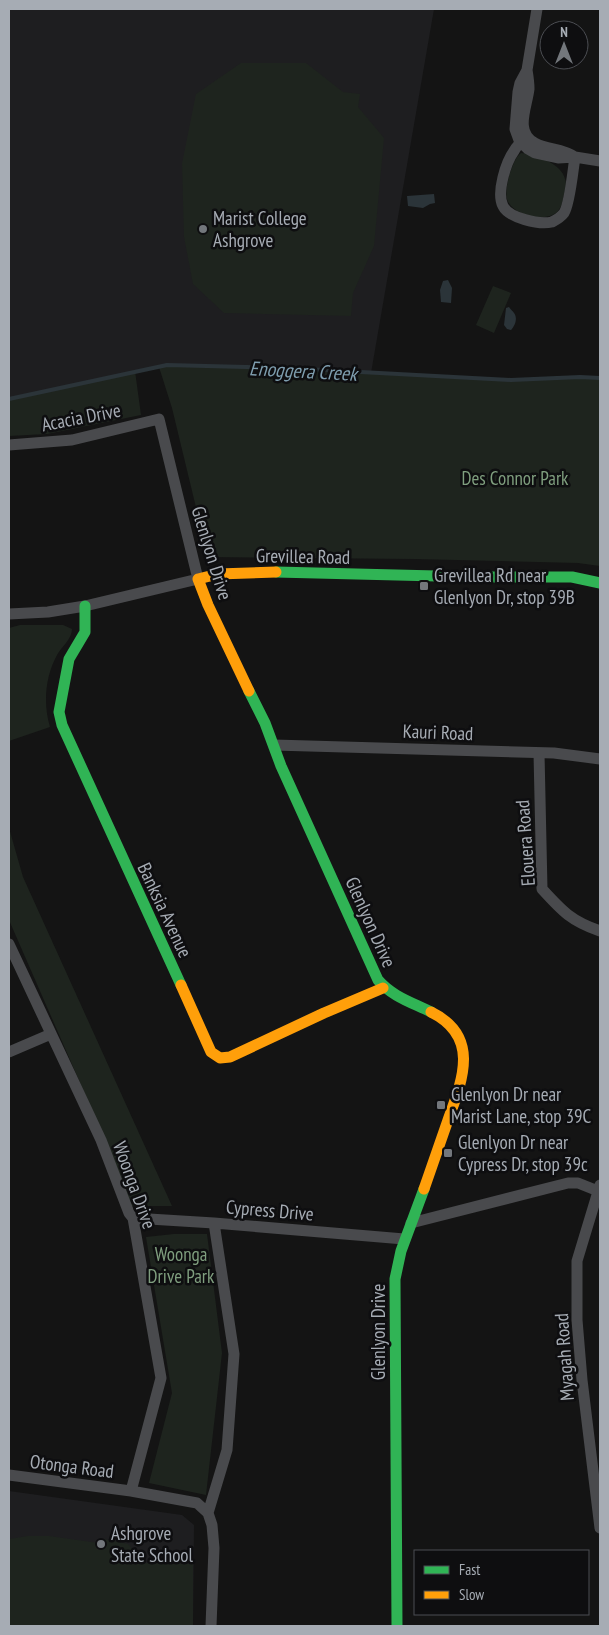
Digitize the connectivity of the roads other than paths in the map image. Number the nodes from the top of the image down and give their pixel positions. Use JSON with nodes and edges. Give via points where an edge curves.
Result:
{"nodes":[{"id":1,"x":537,"y":9,"type":"edge"},
{"id":2,"x":524,"y":139,"type":"junction"},
{"id":3,"x":575,"y":157,"type":"junction"},
{"id":4,"x":600,"y":161,"type":"edge"},
{"id":5,"x":158,"y":419,"type":"joint"},
{"id":6,"x":9,"y":445,"type":"edge"},
{"id":7,"x":198,"y":579,"type":"junction"},
{"id":8,"x":600,"y":583,"type":"edge"},
{"id":9,"x":85,"y":606,"type":"junction"},
{"id":10,"x":9,"y":614,"type":"edge"},
{"id":11,"x":274,"y":745,"type":"junction"},
{"id":12,"x":539,"y":753,"type":"junction"},
{"id":13,"x":600,"y":759,"type":"edge"},
{"id":14,"x":600,"y":931,"type":"edge"},
{"id":15,"x":9,"y":944,"type":"edge"},
{"id":16,"x":383,"y":988,"type":"junction"},
{"id":17,"x":52,"y":1034,"type":"junction"},
{"id":18,"x":9,"y":1052,"type":"edge"},
{"id":19,"x":599,"y":1188,"type":"edge"},
{"id":20,"x":133,"y":1218,"type":"junction"},
{"id":21,"x":214,"y":1223,"type":"junction"},
{"id":22,"x":412,"y":1223,"type":"junction"},
{"id":23,"x":404,"y":1239,"type":"junction"},
{"id":24,"x":9,"y":1475,"type":"edge"},
{"id":25,"x":131,"y":1491,"type":"junction"},
{"id":26,"x":208,"y":1512,"type":"junction"},
{"id":27,"x":600,"y":1528,"type":"edge"},
{"id":28,"x":211,"y":1626,"type":"edge"},
{"id":29,"x":397,"y":1626,"type":"edge"}],
"edges":[{"from":1,"to":2,"type":"street","via":[[515,119],[515,129]]},
{"from":2,"to":3,"type":"street","via":[[528,149],[535,152],[558,158]]},
{"from":2,"to":3,"type":"street","via":[[510,158],[501,200],[507,211],[523,218],[553,222],[564,212]]},
{"from":3,"to":4,"type":"street"},
{"from":5,"to":6,"type":"street","name":"Acacia Drive","via":[[72,440]]},
{"from":5,"to":7,"type":"street","name":"Glenlyon Drive"},
{"from":7,"to":8,"type":"street","name":"Grevillea Road","via":[[218,574],[258,572],[572,577]]},
{"from":7,"to":9,"type":"street","name":"Grevillea Road"},
{"from":7,"to":11,"type":"street","name":"Glenlyon Drive"},
{"from":9,"to":10,"type":"street","name":"Grevillea Road"},
{"from":9,"to":16,"type":"street","name":"Banksia Avenue","via":[[85,632],[69,659],[59,712],[62,725],[211,1052],[220,1058],[230,1057]]},
{"from":11,"to":12,"type":"street","name":"Kauri Road"},
{"from":11,"to":16,"type":"street","name":"Glenlyon Drive"},
{"from":12,"to":13,"type":"street","name":"Kauri Road"},
{"from":12,"to":14,"type":"street","name":"Elouera Road","via":[[542,889],[566,915]]},
{"from":15,"to":17,"type":"street","name":"Woonga Drive"},
{"from":16,"to":22,"type":"street","name":"Glenlyon Drive","via":[[400,1000],[444,1018],[456,1032],[463,1050],[462,1082]]},
{"from":17,"to":18,"type":"street"},
{"from":17,"to":20,"type":"street","name":"Woonga Drive"},
{"from":19,"to":22,"type":"street","via":[[568,1184]]},
{"from":19,"to":27,"type":"street","name":"Myagah Road","via":[[577,1261],[577,1320]]},
{"from":20,"to":21,"type":"street","name":"Cypress Drive"},
{"from":20,"to":25,"type":"street","name":"Woonga Drive","via":[[161,1378]]},
{"from":21,"to":23,"type":"street","name":"Cypress Drive"},
{"from":21,"to":26,"type":"street","via":[[234,1354],[227,1450]]},
{"from":22,"to":23,"type":"street","name":"Glenlyon Drive"},
{"from":23,"to":29,"type":"street","name":"Glenlyon Drive","via":[[397,1264],[394,1296]]},
{"from":24,"to":25,"type":"street","name":"Otonga Road"},
{"from":25,"to":26,"type":"street","via":[[197,1503]]},
{"from":26,"to":28,"type":"street","via":[[214,1548]]}]}
